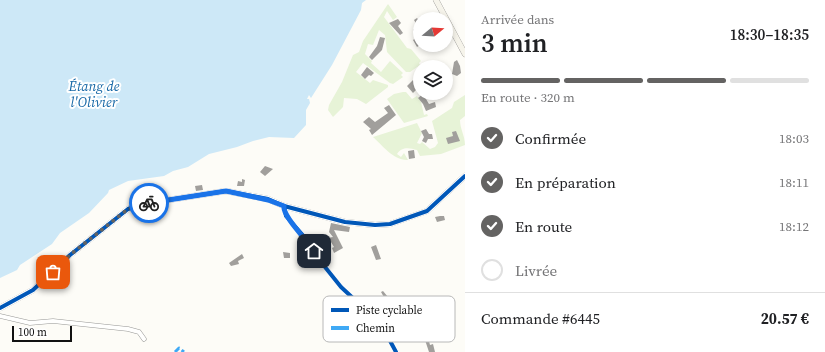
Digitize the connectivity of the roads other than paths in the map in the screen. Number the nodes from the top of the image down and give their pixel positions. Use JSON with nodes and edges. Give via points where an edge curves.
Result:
{"nodes":[{"id":1,"x":436,"y":0,"type":"edge"},
{"id":2,"x":465,"y":54,"type":"edge"},
{"id":3,"x":465,"y":176,"type":"edge"},
{"id":4,"x":284,"y":206,"type":"junction"},
{"id":5,"x":351,"y":296,"type":"edge"},
{"id":6,"x":0,"y":308,"type":"edge"},
{"id":7,"x":0,"y":316,"type":"edge"},
{"id":8,"x":144,"y":339,"type":"dead end"},
{"id":9,"x":391,"y":342,"type":"edge"},
{"id":10,"x":396,"y":352,"type":"edge"}],
"edges":[{"from":1,"to":2,"type":"street"},
{"from":3,"to":4,"type":"street","via":[[427,211],[390,224],[346,222]]},
{"from":4,"to":5,"type":"street","via":[[286,216]]},
{"from":4,"to":6,"type":"street","via":[[226,191],[142,204],[128,209],[70,255],[33,290]]},
{"from":7,"to":8,"type":"street","via":[[30,322],[53,321],[128,329],[139,332]]},
{"from":9,"to":10,"type":"street"}]}
